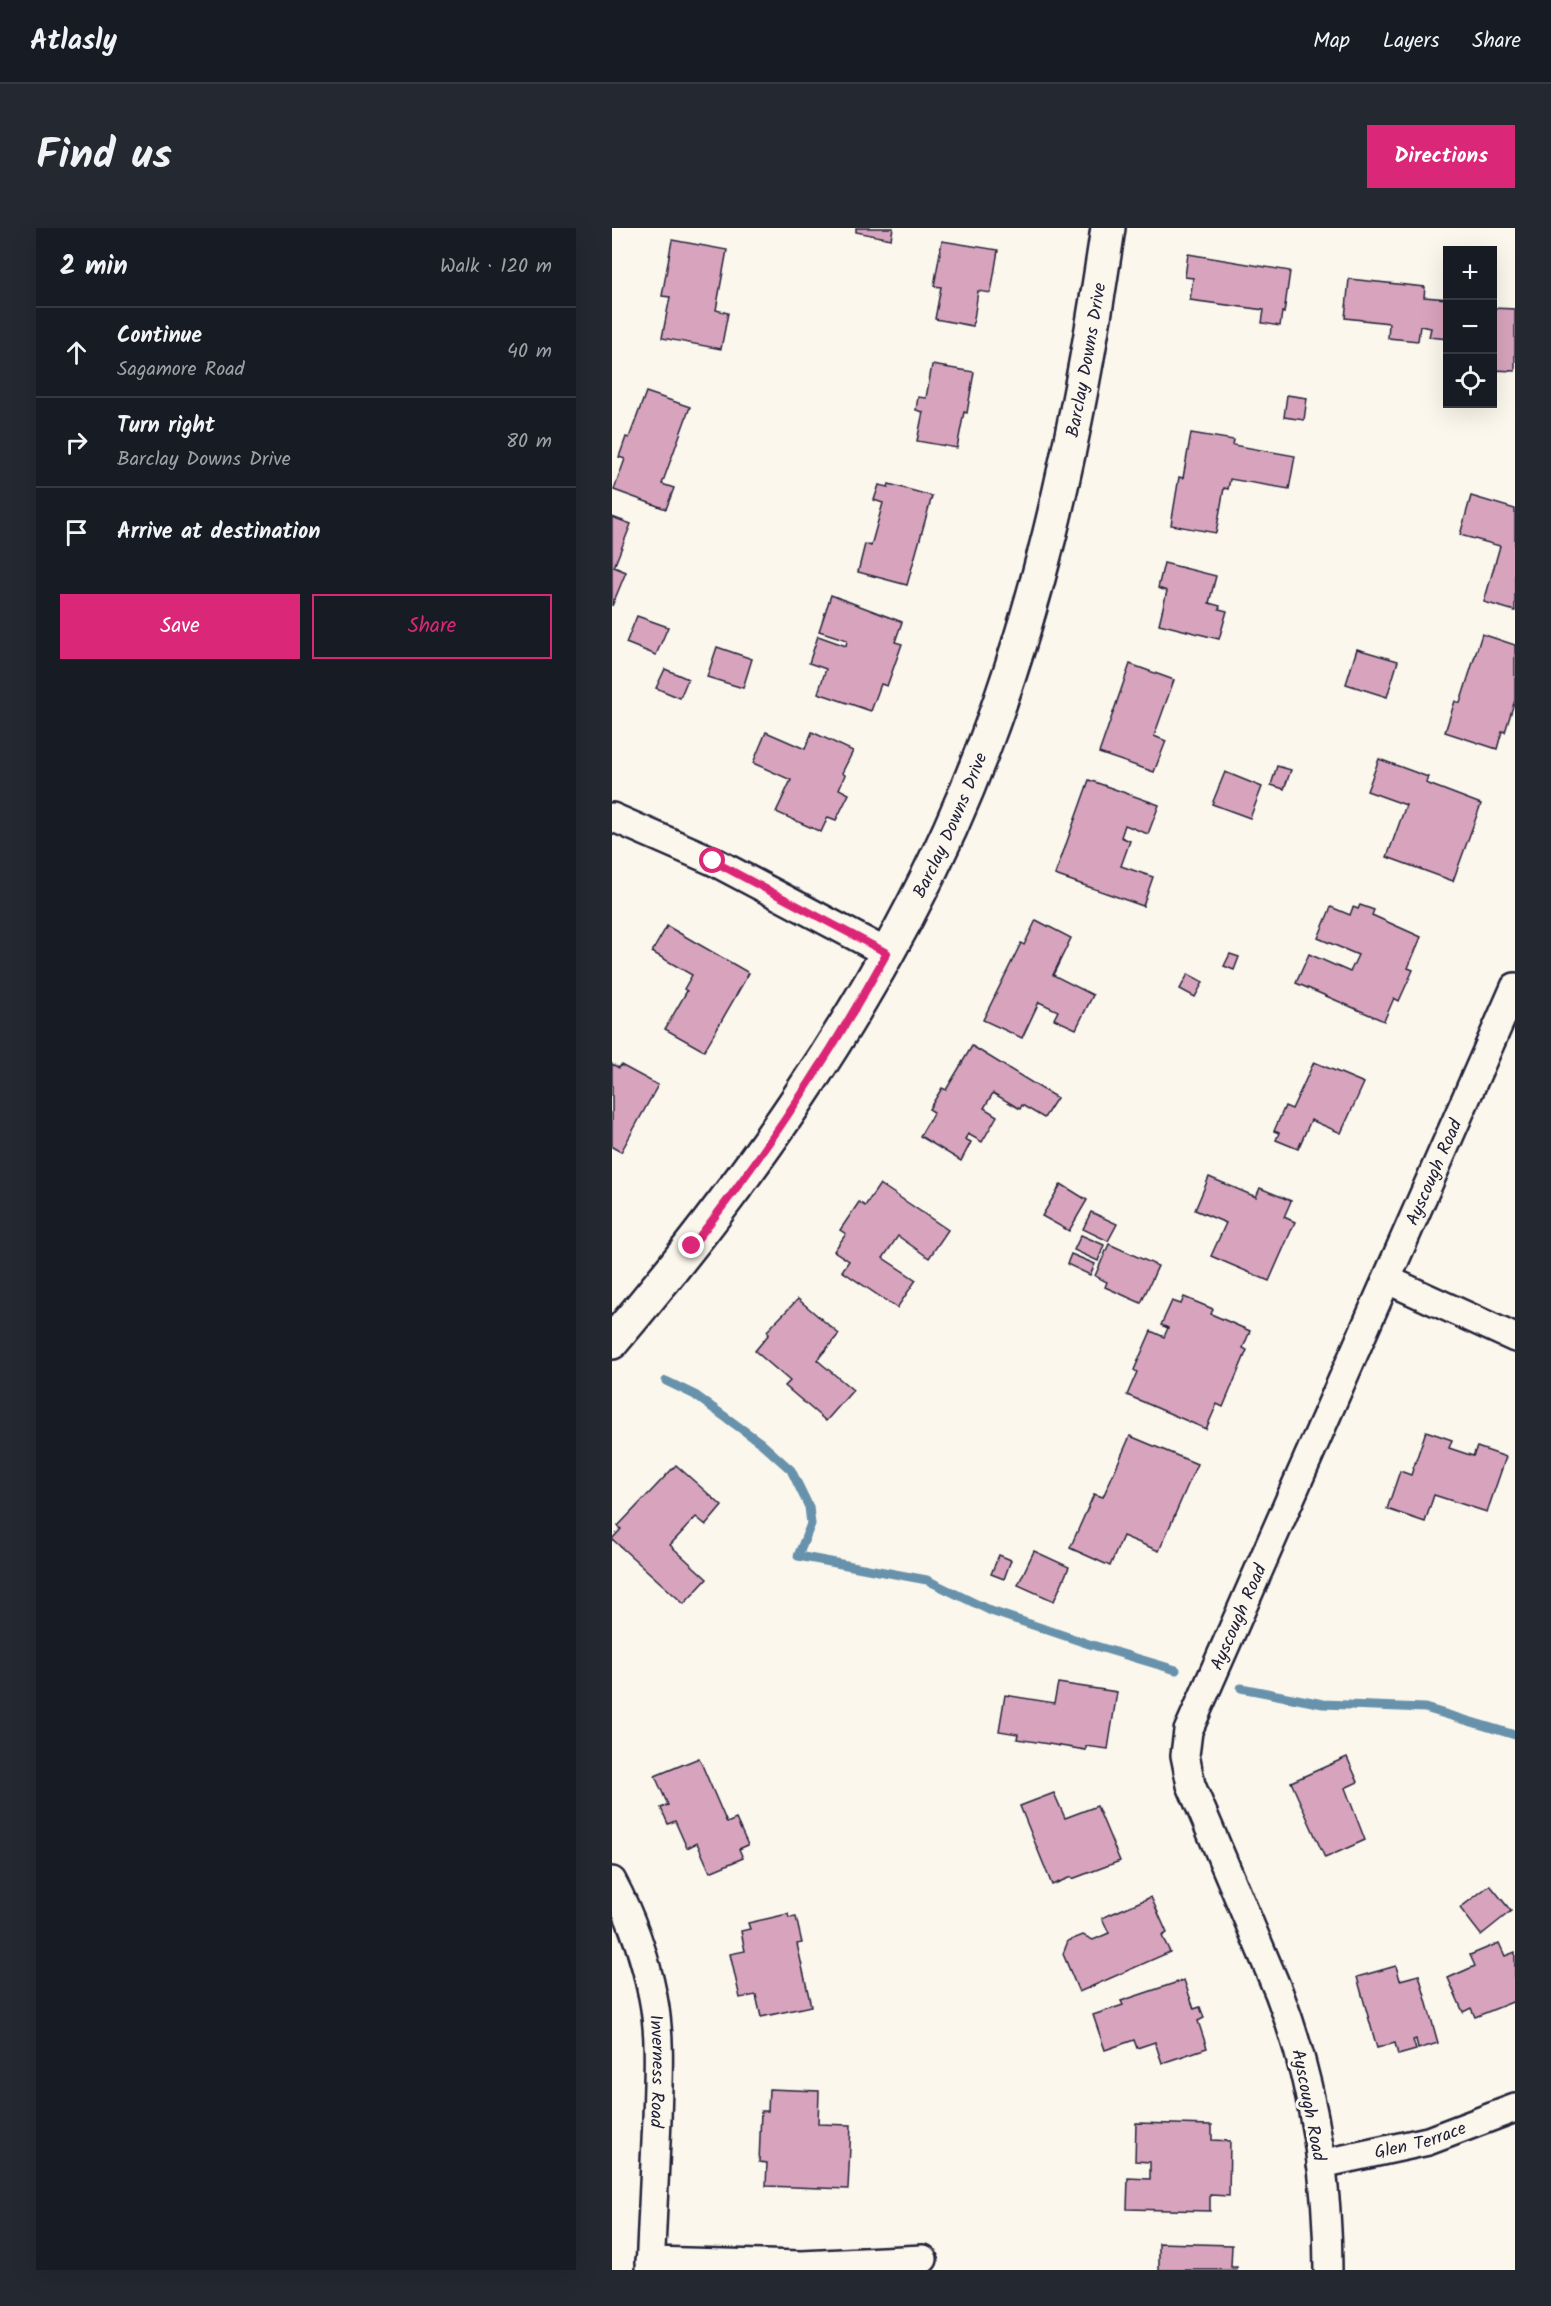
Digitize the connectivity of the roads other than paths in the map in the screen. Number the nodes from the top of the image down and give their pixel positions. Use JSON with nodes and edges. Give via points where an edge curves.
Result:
{"nodes":[{"id":1,"x":1108,"y":228,"type":"edge"},
{"id":2,"x":612,"y":817,"type":"edge"},
{"id":3,"x":887,"y":953,"type":"junction"},
{"id":4,"x":1515,"y":987,"type":"edge"},
{"id":5,"x":1388,"y":1280,"type":"junction"},
{"id":6,"x":1515,"y":1338,"type":"edge"},
{"id":7,"x":612,"y":1342,"type":"edge"},
{"id":8,"x":612,"y":1881,"type":"edge"},
{"id":9,"x":1515,"y":2108,"type":"edge"},
{"id":10,"x":1321,"y":2164,"type":"junction"},
{"id":11,"x":923,"y":2259,"type":"dead end"},
{"id":12,"x":650,"y":2265,"type":"edge"},
{"id":13,"x":1328,"y":2270,"type":"edge"}],
"edges":[{"from":1,"to":3,"type":"street","name":"Barclay Downs Drive","via":[[1065,470],[1031,603],[991,724],[951,825]]},
{"from":2,"to":3,"type":"street","via":[[713,861]]},
{"from":3,"to":7,"type":"street","name":"Barclay Downs Drive","via":[[771,1140],[703,1233]]},
{"from":4,"to":5,"type":"street","name":"Ayscough Road"},
{"from":5,"to":6,"type":"street"},
{"from":5,"to":10,"type":"street","name":"Ayscough Road","via":[[1193,1716],[1185,1755],[1199,1808],[1292,2026],[1311,2098]]},
{"from":8,"to":12,"type":"street","name":"Inverness Road","via":[[647,1967],[656,2023],[658,2084]]},
{"from":9,"to":10,"type":"street","name":"Glen Terrace","via":[[1428,2141]]},
{"from":10,"to":13,"type":"street","name":"Ayscough Road"},
{"from":11,"to":12,"type":"street","via":[[802,2265]]}]}
